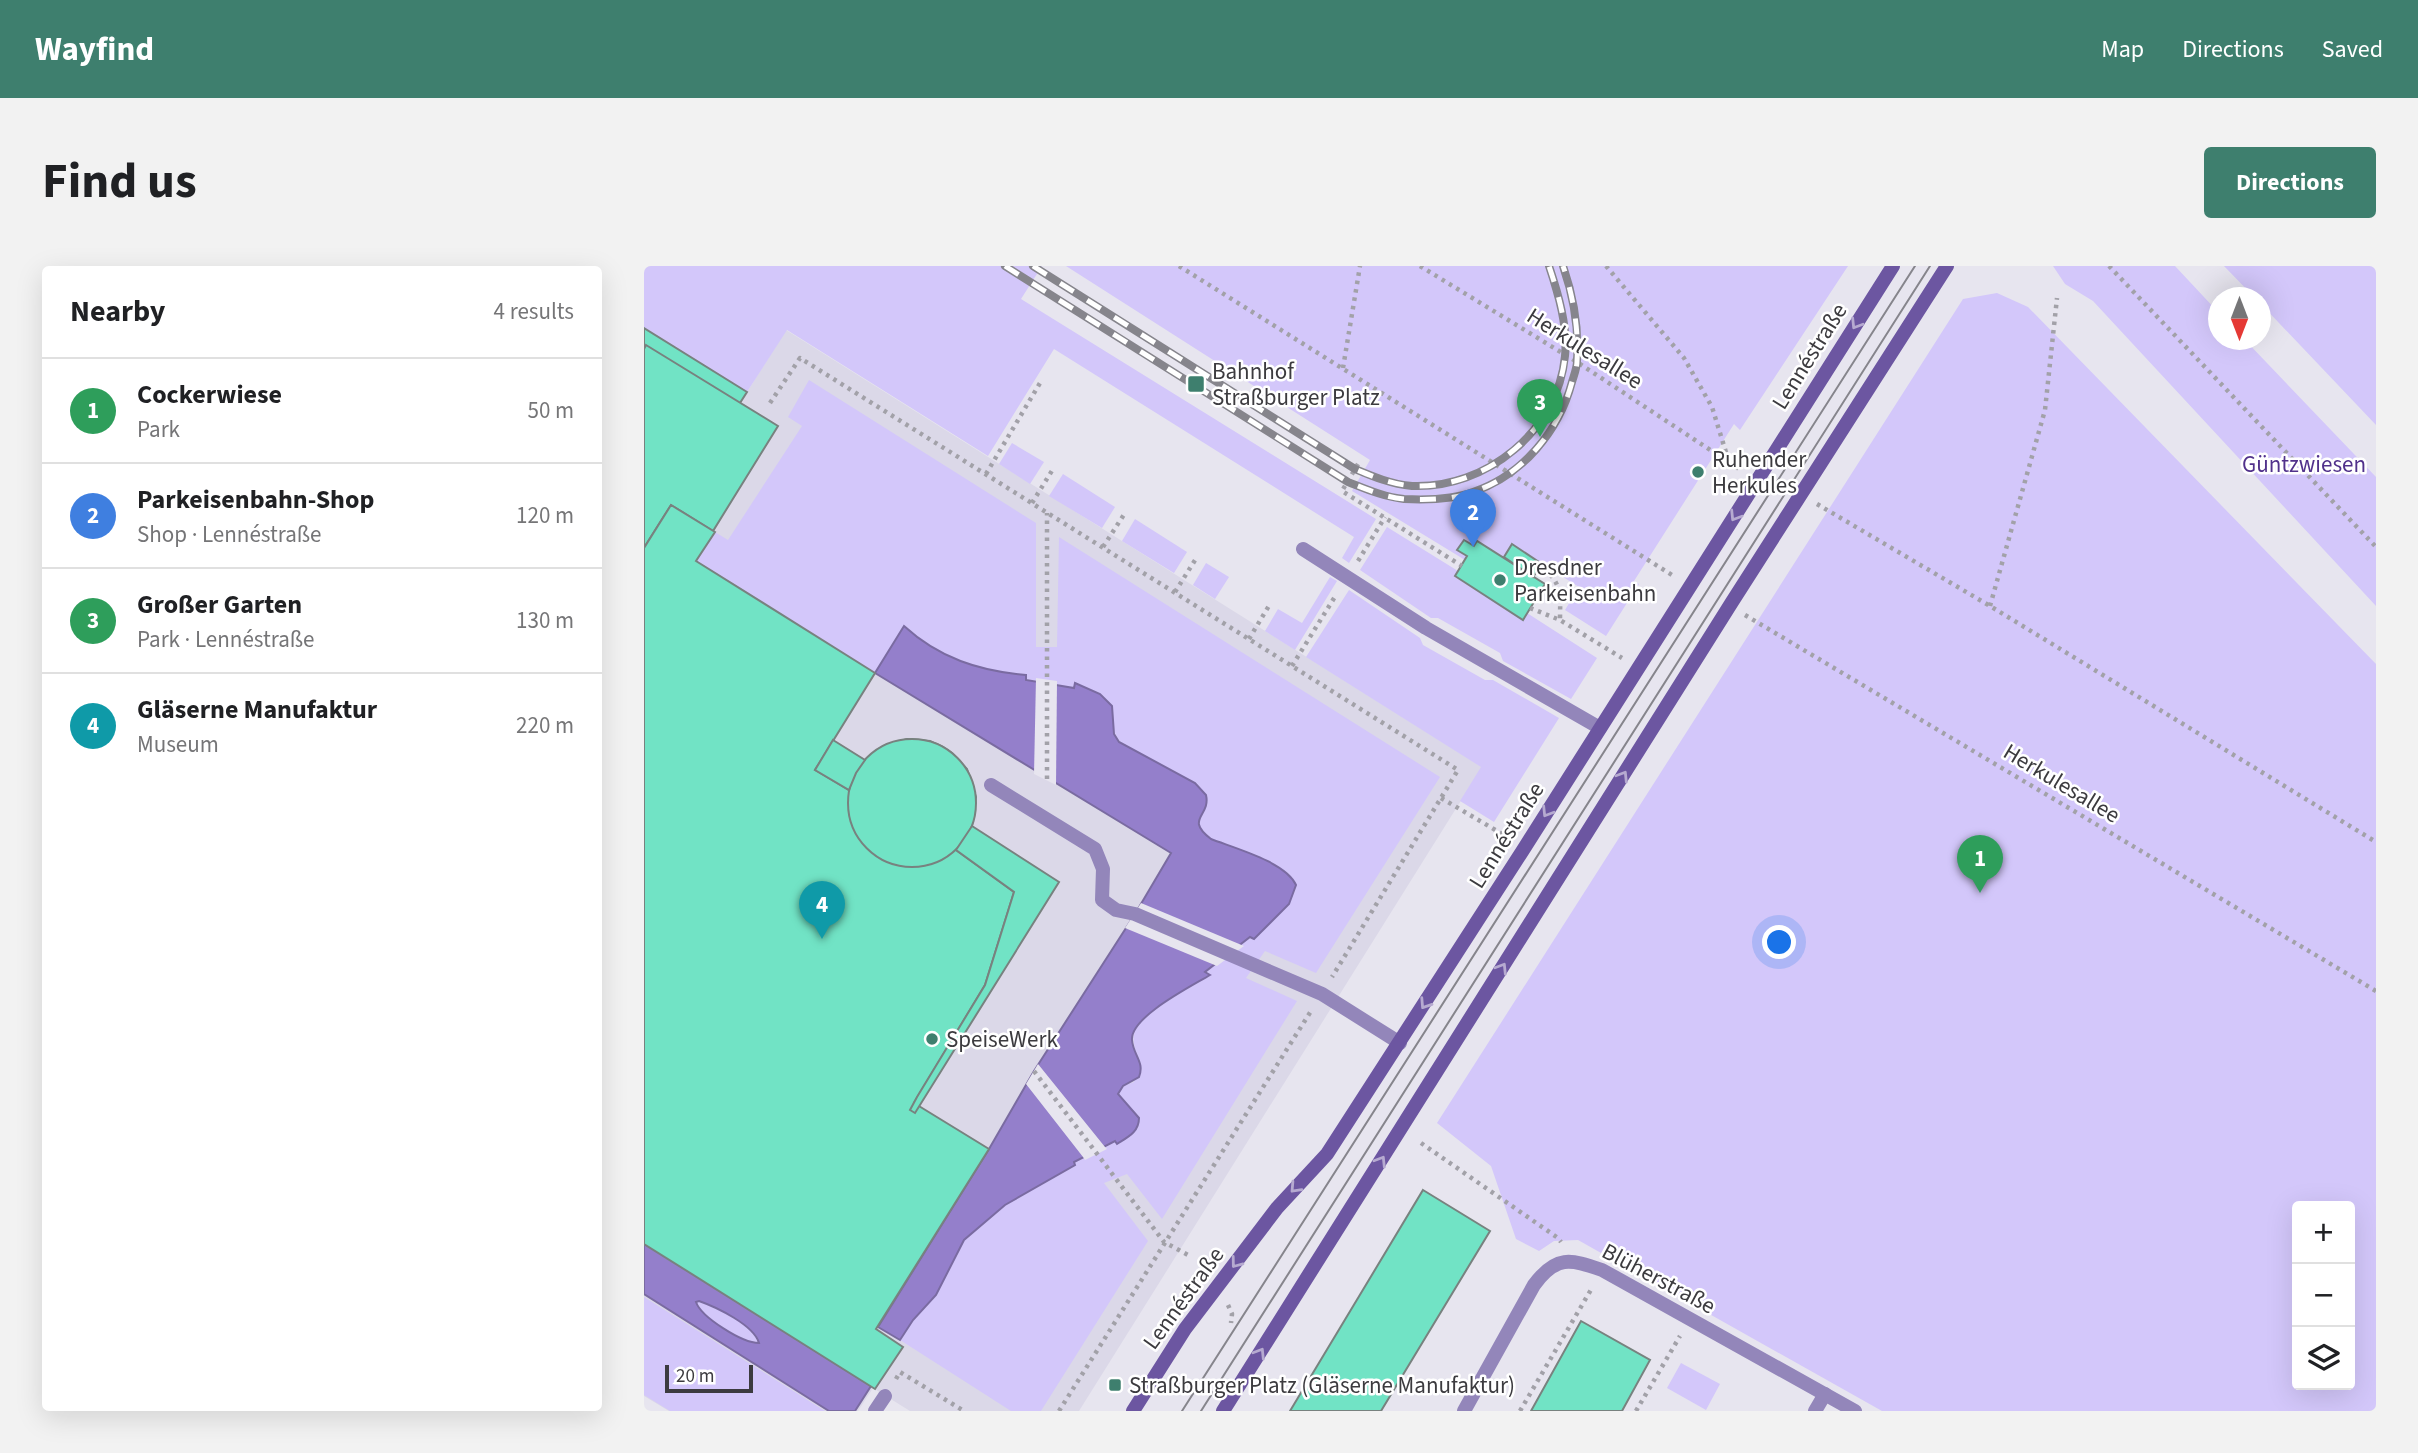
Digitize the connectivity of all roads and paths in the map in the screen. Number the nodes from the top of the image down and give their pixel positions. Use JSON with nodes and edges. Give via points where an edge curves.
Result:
{"nodes":[{"id":1,"x":1179,"y":266,"type":"edge"},
{"id":2,"x":1360,"y":266,"type":"edge"},
{"id":3,"x":1606,"y":266,"type":"edge"},
{"id":4,"x":1893,"y":266,"type":"edge"},
{"id":5,"x":1947,"y":266,"type":"edge"},
{"id":6,"x":2109,"y":266,"type":"edge"},
{"id":7,"x":1422,"y":267,"type":"edge"},
{"id":8,"x":2057,"y":298,"type":"dead end"},
{"id":9,"x":1343,"y":368,"type":"junction"},
{"id":10,"x":1040,"y":383,"type":"dead end"},
{"id":11,"x":770,"y":403,"type":"dead end"},
{"id":12,"x":1359,"y":464,"type":"dead end"},
{"id":13,"x":1053,"y":469,"type":"dead end"},
{"id":14,"x":986,"y":474,"type":"junction"},
{"id":15,"x":1032,"y":503,"type":"junction"},
{"id":16,"x":1821,"y":507,"type":"dead end"},
{"id":17,"x":1047,"y":513,"type":"junction"},
{"id":18,"x":1125,"y":513,"type":"dead end"},
{"id":19,"x":1103,"y":547,"type":"junction"},
{"id":20,"x":2376,"y":547,"type":"edge"},
{"id":21,"x":1303,"y":549,"type":"dead end"},
{"id":22,"x":1197,"y":557,"type":"dead end"},
{"id":23,"x":1462,"y":566,"type":"dead end"},
{"id":24,"x":1544,"y":569,"type":"dead end"},
{"id":25,"x":1662,"y":569,"type":"dead end"},
{"id":26,"x":1175,"y":592,"type":"junction"},
{"id":27,"x":1732,"y":602,"type":"junction"},
{"id":28,"x":1270,"y":604,"type":"dead end"},
{"id":29,"x":1990,"y":606,"type":"junction"},
{"id":30,"x":1530,"y":608,"type":"dead end"},
{"id":31,"x":1560,"y":620,"type":"junction"},
{"id":32,"x":1249,"y":639,"type":"junction"},
{"id":33,"x":1638,"y":668,"type":"junction"},
{"id":34,"x":1600,"y":728,"type":"junction"},
{"id":35,"x":1047,"y":779,"type":"dead end"},
{"id":36,"x":991,"y":785,"type":"dead end"},
{"id":37,"x":1441,"y":798,"type":"junction"},
{"id":38,"x":2376,"y":842,"type":"edge"},
{"id":39,"x":1525,"y":847,"type":"junction"},
{"id":40,"x":2376,"y":991,"type":"edge"},
{"id":41,"x":1322,"y":994,"type":"junction"},
{"id":42,"x":1400,"y":1043,"type":"junction"},
{"id":43,"x":1034,"y":1071,"type":"dead end"},
{"id":44,"x":1421,"y":1143,"type":"dead end"},
{"id":45,"x":1164,"y":1242,"type":"junction"},
{"id":46,"x":1190,"y":1256,"type":"dead end"},
{"id":47,"x":1574,"y":1261,"type":"junction"},
{"id":48,"x":1602,"y":1270,"type":"junction"},
{"id":49,"x":1228,"y":1305,"type":"dead end"},
{"id":50,"x":1689,"y":1320,"type":"junction"},
{"id":51,"x":1231,"y":1323,"type":"dead end"},
{"id":52,"x":1825,"y":1394,"type":"junction"},
{"id":53,"x":885,"y":1396,"type":"joint"},
{"id":54,"x":875,"y":1411,"type":"edge"},
{"id":55,"x":964,"y":1411,"type":"edge"},
{"id":56,"x":1059,"y":1411,"type":"edge"},
{"id":57,"x":1133,"y":1411,"type":"edge"},
{"id":58,"x":1223,"y":1411,"type":"edge"},
{"id":59,"x":1464,"y":1411,"type":"edge"},
{"id":60,"x":1520,"y":1411,"type":"edge"},
{"id":61,"x":1636,"y":1411,"type":"edge"},
{"id":62,"x":1815,"y":1411,"type":"edge"},
{"id":63,"x":1855,"y":1411,"type":"edge"}],
"edges":[{"from":1,"to":9,"type":"path"},
{"from":2,"to":9,"type":"path"},
{"from":3,"to":7,"type":"path","name":"Herkulesallee","via":[[1684,358],[1712,407],[1730,463]]},
{"from":4,"to":33,"type":"main road","name":"Lennéstraße","one_way":true},
{"from":5,"to":27,"type":"main road"},
{"from":6,"to":20,"type":"path"},
{"from":8,"to":29,"type":"path","via":[[2045,410]]},
{"from":9,"to":25,"type":"path"},
{"from":10,"to":14,"type":"path"},
{"from":11,"to":14,"type":"path","via":[[800,358]]},
{"from":12,"to":23,"type":"path","via":[[1342,491]]},
{"from":13,"to":15,"type":"path"},
{"from":14,"to":15,"type":"path"},
{"from":15,"to":17,"type":"path"},
{"from":16,"to":29,"type":"path"},
{"from":17,"to":19,"type":"path"},
{"from":17,"to":35,"type":"path"},
{"from":18,"to":19,"type":"path"},
{"from":19,"to":26,"type":"path"},
{"from":21,"to":34,"type":"street","via":[[1426,628]]},
{"from":22,"to":26,"type":"path"},
{"from":24,"to":31,"type":"path","via":[[1554,577],[1560,592]]},
{"from":26,"to":32,"type":"path"},
{"from":27,"to":40,"type":"path","name":"Herkulesallee","via":[[1747,617]]},
{"from":58,"to":27,"type":"main road","one_way":true},
{"from":28,"to":32,"type":"path"},
{"from":29,"to":38,"type":"path"},
{"from":30,"to":31,"type":"path"},
{"from":31,"to":33,"type":"path"},
{"from":32,"to":37,"type":"path","via":[[1458,770]]},
{"from":33,"to":34,"type":"main road","name":"Lennéstraße"},
{"from":34,"to":39,"type":"main road","name":"Lennéstraße","one_way":true},
{"from":36,"to":41,"type":"street","via":[[1095,849],[1103,869],[1102,901],[1116,910]]},
{"from":37,"to":39,"type":"path"},
{"from":37,"to":41,"type":"path"},
{"from":39,"to":42,"type":"main road","name":"Lennéstraße","one_way":true},
{"from":41,"to":42,"type":"street"},
{"from":41,"to":45,"type":"path"},
{"from":42,"to":57,"type":"main road","name":"Lennéstraße","one_way":true,"via":[[1327,1154],[1277,1208],[1185,1329]]},
{"from":43,"to":45,"type":"path"},
{"from":44,"to":47,"type":"path","via":[[1558,1238]]},
{"from":45,"to":46,"type":"path"},
{"from":45,"to":56,"type":"path"},
{"from":47,"to":48,"type":"street","name":"Blüherstraße"},
{"from":47,"to":59,"type":"street","name":"Blüherstraße","via":[[1556,1263],[1534,1284]]},
{"from":48,"to":50,"type":"street","name":"Blüherstraße"},
{"from":48,"to":60,"type":"path"},
{"from":49,"to":51,"type":"path"},
{"from":50,"to":52,"type":"street","name":"Blüherstraße"},
{"from":50,"to":61,"type":"path"},
{"from":52,"to":62,"type":"street"},
{"from":52,"to":63,"type":"street","name":"Blüherstraße"},
{"from":53,"to":54,"type":"street"},
{"from":53,"to":55,"type":"path","via":[[900,1372]]}]}
